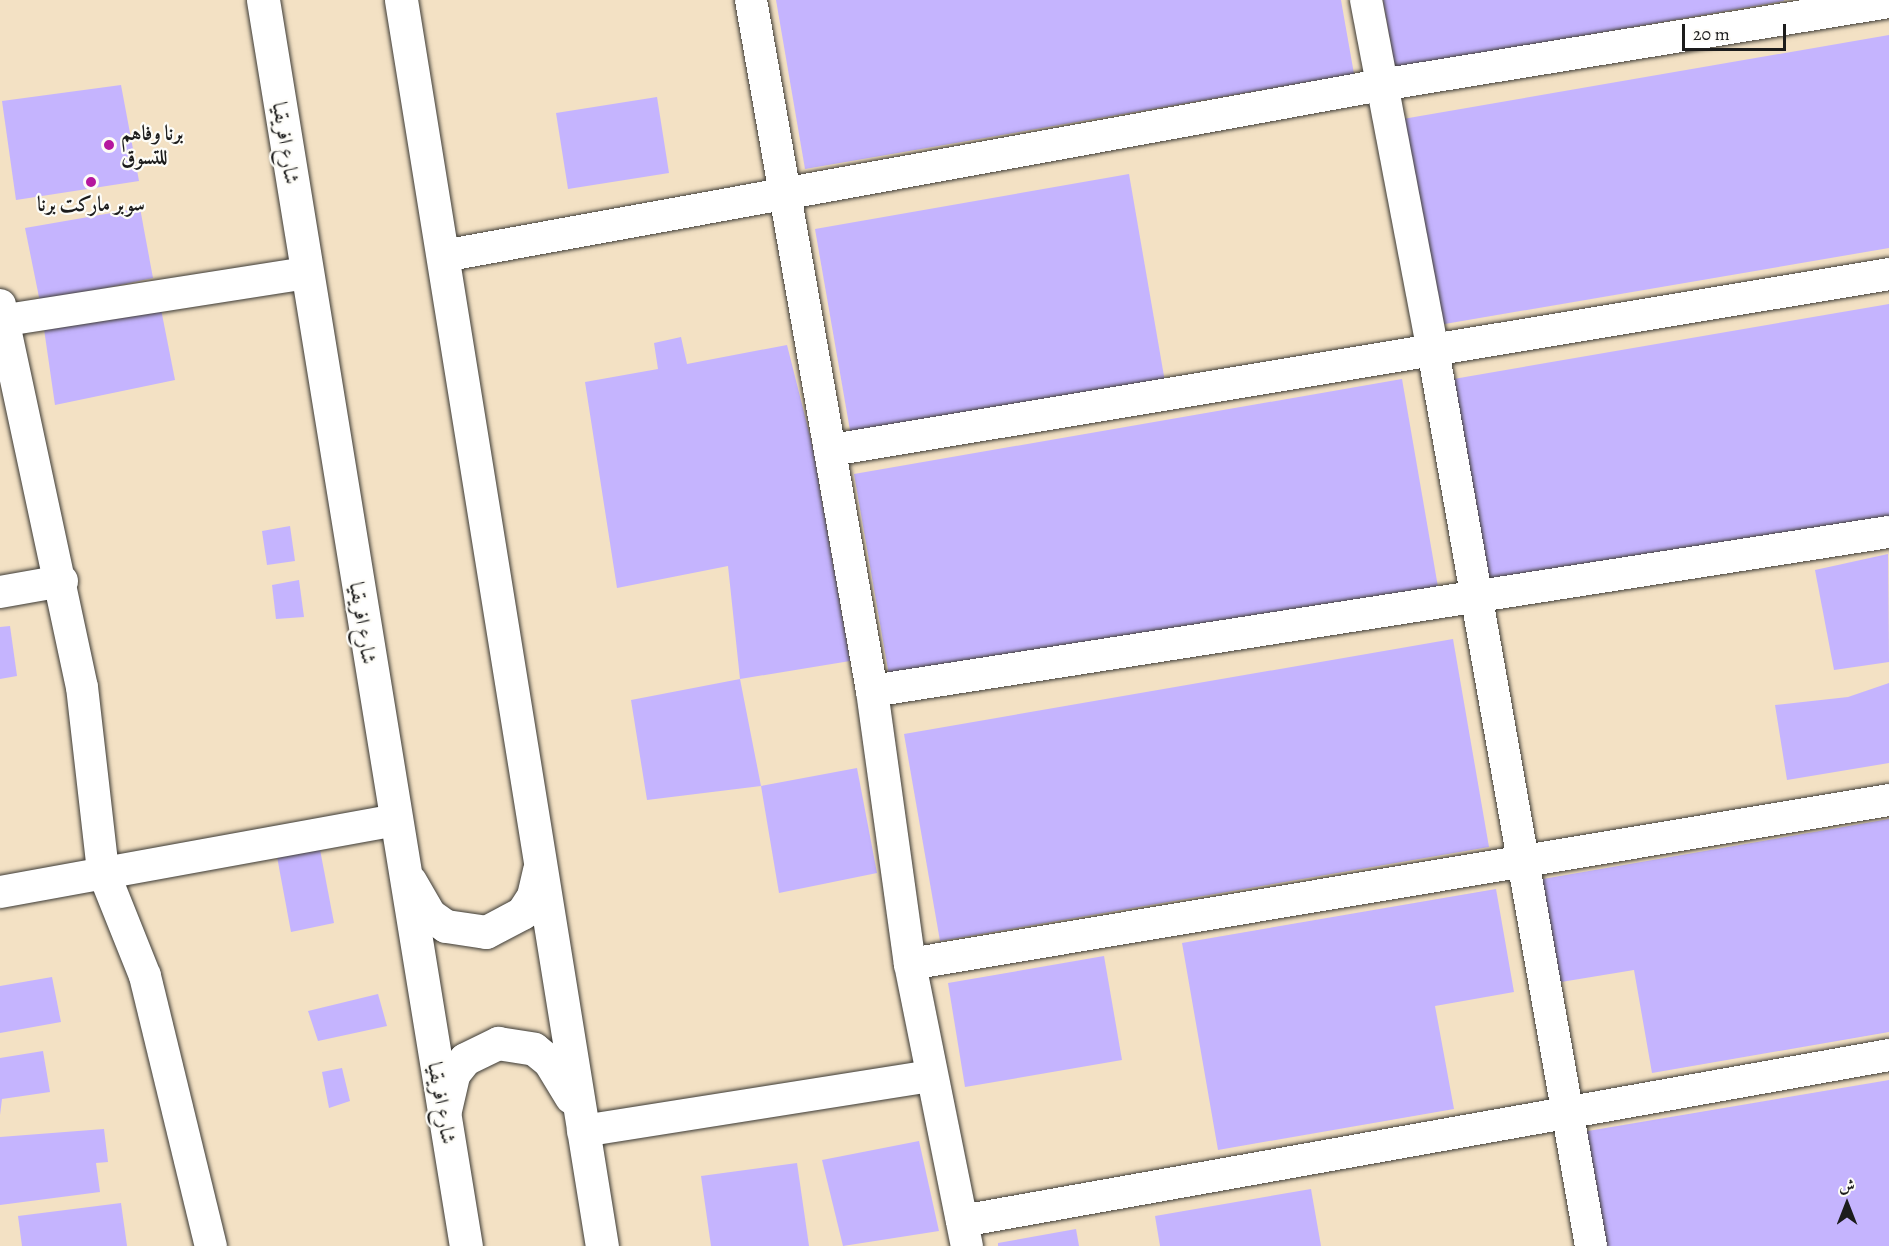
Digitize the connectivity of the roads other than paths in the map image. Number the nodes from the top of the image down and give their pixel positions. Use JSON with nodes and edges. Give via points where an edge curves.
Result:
{"nodes":[{"id":1,"x":263,"y":0,"type":"edge"},
{"id":2,"x":401,"y":0,"type":"edge"},
{"id":3,"x":751,"y":0,"type":"edge"},
{"id":4,"x":1366,"y":0,"type":"edge"},
{"id":5,"x":1889,"y":2,"type":"edge"},
{"id":6,"x":1381,"y":85,"type":"junction"},
{"id":7,"x":782,"y":192,"type":"junction"},
{"id":8,"x":443,"y":256,"type":"junction"},
{"id":9,"x":307,"y":273,"type":"junction"},
{"id":10,"x":1889,"y":274,"type":"edge"},
{"id":11,"x":1,"y":316,"type":"edge"},
{"id":12,"x":1433,"y":350,"type":"junction"},
{"id":13,"x":832,"y":450,"type":"junction"},
{"id":14,"x":1889,"y":532,"type":"edge"},
{"id":15,"x":62,"y":581,"type":"junction"},
{"id":16,"x":0,"y":592,"type":"edge"},
{"id":17,"x":1478,"y":599,"type":"junction"},
{"id":18,"x":872,"y":691,"type":"junction"},
{"id":19,"x":1889,"y":800,"type":"edge"},
{"id":20,"x":395,"y":820,"type":"junction"},
{"id":21,"x":538,"y":856,"type":"junction"},
{"id":22,"x":1523,"y":860,"type":"junction"},
{"id":23,"x":403,"y":863,"type":"junction"},
{"id":24,"x":103,"y":871,"type":"junction"},
{"id":25,"x":0,"y":892,"type":"edge"},
{"id":26,"x":910,"y":964,"type":"junction"},
{"id":27,"x":1889,"y":1056,"type":"edge"},
{"id":28,"x":932,"y":1076,"type":"junction"},
{"id":29,"x":1567,"y":1113,"type":"junction"},
{"id":30,"x":582,"y":1122,"type":"junction"},
{"id":31,"x":447,"y":1131,"type":"junction"},
{"id":32,"x":964,"y":1233,"type":"edge"},
{"id":33,"x":211,"y":1246,"type":"edge"},
{"id":34,"x":466,"y":1246,"type":"edge"},
{"id":35,"x":602,"y":1246,"type":"edge"},
{"id":36,"x":1591,"y":1246,"type":"edge"}],
"edges":[{"from":1,"to":9,"type":"street","name":"شارع افريقيا"},
{"from":2,"to":8,"type":"street"},
{"from":3,"to":7,"type":"street"},
{"from":4,"to":6,"type":"street"},
{"from":5,"to":6,"type":"street"},
{"from":6,"to":7,"type":"street"},
{"from":6,"to":12,"type":"street"},
{"from":7,"to":8,"type":"street"},
{"from":7,"to":13,"type":"street"},
{"from":8,"to":21,"type":"street"},
{"from":9,"to":11,"type":"street"},
{"from":9,"to":20,"type":"street","name":"شارع افريقيا"},
{"from":10,"to":12,"type":"street"},
{"from":11,"to":15,"type":"street"},
{"from":12,"to":13,"type":"street"},
{"from":12,"to":17,"type":"street"},
{"from":13,"to":18,"type":"street"},
{"from":14,"to":17,"type":"street"},
{"from":15,"to":16,"type":"street"},
{"from":15,"to":24,"type":"street","via":[[82,687]]},
{"from":17,"to":18,"type":"street"},
{"from":17,"to":22,"type":"street"},
{"from":18,"to":26,"type":"street"},
{"from":19,"to":22,"type":"street"},
{"from":20,"to":23,"type":"street","name":"شارع افريقيا"},
{"from":20,"to":24,"type":"street"},
{"from":21,"to":23,"type":"street","via":[[533,896],[514,919],[486,932],[466,932],[430,915]]},
{"from":21,"to":30,"type":"street"},
{"from":22,"to":26,"type":"street"},
{"from":22,"to":29,"type":"street"},
{"from":23,"to":31,"type":"street","name":"شارع افريقيا"},
{"from":24,"to":25,"type":"street"},
{"from":24,"to":33,"type":"street","via":[[145,976]]},
{"from":26,"to":28,"type":"street"},
{"from":27,"to":29,"type":"street"},
{"from":28,"to":30,"type":"street"},
{"from":28,"to":32,"type":"street"},
{"from":29,"to":32,"type":"street"},
{"from":29,"to":36,"type":"street"},
{"from":30,"to":31,"type":"street","via":[[549,1061],[517,1043],[498,1043],[480,1048],[453,1074]]},
{"from":30,"to":35,"type":"street"},
{"from":31,"to":34,"type":"street","name":"شارع افريقيا"}]}
